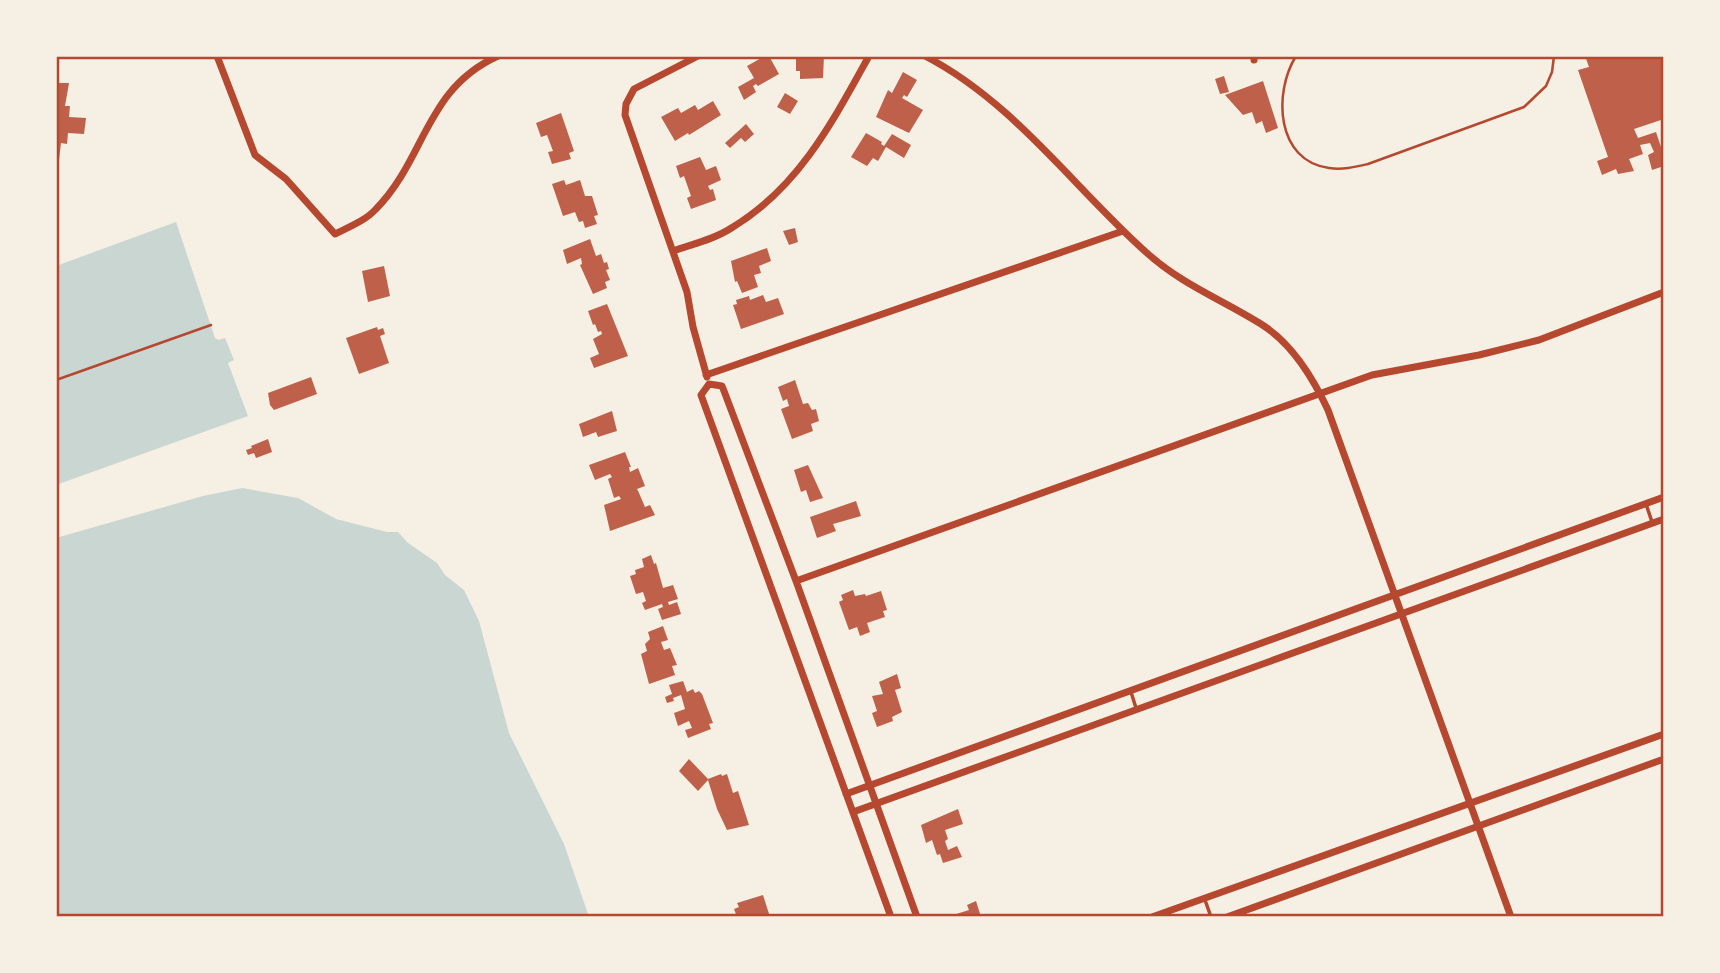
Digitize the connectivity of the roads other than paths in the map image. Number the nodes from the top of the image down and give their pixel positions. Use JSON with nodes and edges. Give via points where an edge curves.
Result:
{"nodes":[{"id":1,"x":217,"y":56,"type":"edge"},
{"id":2,"x":498,"y":56,"type":"edge"},
{"id":3,"x":698,"y":56,"type":"edge"},
{"id":4,"x":869,"y":56,"type":"edge"},
{"id":5,"x":925,"y":56,"type":"edge"},
{"id":6,"x":1123,"y":231,"type":"junction"},
{"id":7,"x":673,"y":251,"type":"junction"},
{"id":8,"x":1664,"y":292,"type":"edge"},
{"id":9,"x":706,"y":375,"type":"junction"},
{"id":10,"x":709,"y":384,"type":"junction"},
{"id":11,"x":1320,"y":394,"type":"junction"},
{"id":12,"x":1664,"y":498,"type":"edge"},
{"id":13,"x":1646,"y":504,"type":"junction"},
{"id":14,"x":1664,"y":520,"type":"edge"},
{"id":15,"x":1653,"y":524,"type":"junction"},
{"id":16,"x":796,"y":581,"type":"junction"},
{"id":17,"x":1394,"y":594,"type":"junction"},
{"id":18,"x":1402,"y":614,"type":"junction"},
{"id":19,"x":1130,"y":690,"type":"junction"},
{"id":20,"x":1137,"y":710,"type":"junction"},
{"id":21,"x":1664,"y":734,"type":"edge"},
{"id":22,"x":1664,"y":759,"type":"edge"},
{"id":23,"x":870,"y":785,"type":"junction"},
{"id":24,"x":846,"y":794,"type":"junction"},
{"id":25,"x":876,"y":804,"type":"junction"},
{"id":26,"x":1469,"y":804,"type":"junction"},
{"id":27,"x":853,"y":812,"type":"junction"},
{"id":28,"x":1477,"y":826,"type":"junction"},
{"id":29,"x":1204,"y":898,"type":"junction"},
{"id":30,"x":891,"y":917,"type":"edge"},
{"id":31,"x":917,"y":917,"type":"edge"},
{"id":32,"x":1152,"y":917,"type":"edge"},
{"id":33,"x":1211,"y":917,"type":"edge"},
{"id":34,"x":1227,"y":917,"type":"edge"},
{"id":35,"x":1511,"y":917,"type":"edge"}],
"edges":[{"from":1,"to":2,"type":"street","via":[[255,155],[286,179],[335,234],[376,210],[397,183],[448,93],[473,69]]},
{"from":3,"to":7,"type":"street","via":[[634,89],[626,104],[630,135]]},
{"from":4,"to":7,"type":"street","via":[[823,137],[779,191],[734,227]]},
{"from":5,"to":6,"type":"street","via":[[948,68],[1023,128]]},
{"from":6,"to":9,"type":"street"},
{"from":6,"to":11,"type":"street","via":[[1191,286],[1266,327],[1302,365]]},
{"from":7,"to":9,"type":"street"},
{"from":8,"to":11,"type":"street","via":[[1539,340],[1380,373]]},
{"from":9,"to":10,"type":"street"},
{"from":10,"to":16,"type":"street","via":[[722,386]]},
{"from":10,"to":24,"type":"street","via":[[701,395]]},
{"from":11,"to":16,"type":"street"},
{"from":11,"to":17,"type":"street"},
{"from":12,"to":13,"type":"street"},
{"from":13,"to":15,"type":"lane"},
{"from":13,"to":17,"type":"street"},
{"from":14,"to":15,"type":"street"},
{"from":15,"to":18,"type":"street"},
{"from":16,"to":23,"type":"street"},
{"from":17,"to":18,"type":"street"},
{"from":17,"to":19,"type":"street"},
{"from":18,"to":20,"type":"street"},
{"from":18,"to":26,"type":"street"},
{"from":19,"to":20,"type":"lane"},
{"from":19,"to":23,"type":"street"},
{"from":20,"to":25,"type":"street"},
{"from":21,"to":26,"type":"street"},
{"from":22,"to":28,"type":"street"},
{"from":23,"to":24,"type":"street"},
{"from":23,"to":25,"type":"street"},
{"from":24,"to":27,"type":"street"},
{"from":25,"to":27,"type":"street"},
{"from":25,"to":31,"type":"street"},
{"from":26,"to":28,"type":"street"},
{"from":26,"to":29,"type":"street"},
{"from":27,"to":30,"type":"street"},
{"from":28,"to":34,"type":"street"},
{"from":28,"to":35,"type":"street"},
{"from":29,"to":32,"type":"street"},
{"from":29,"to":33,"type":"lane"}]}
